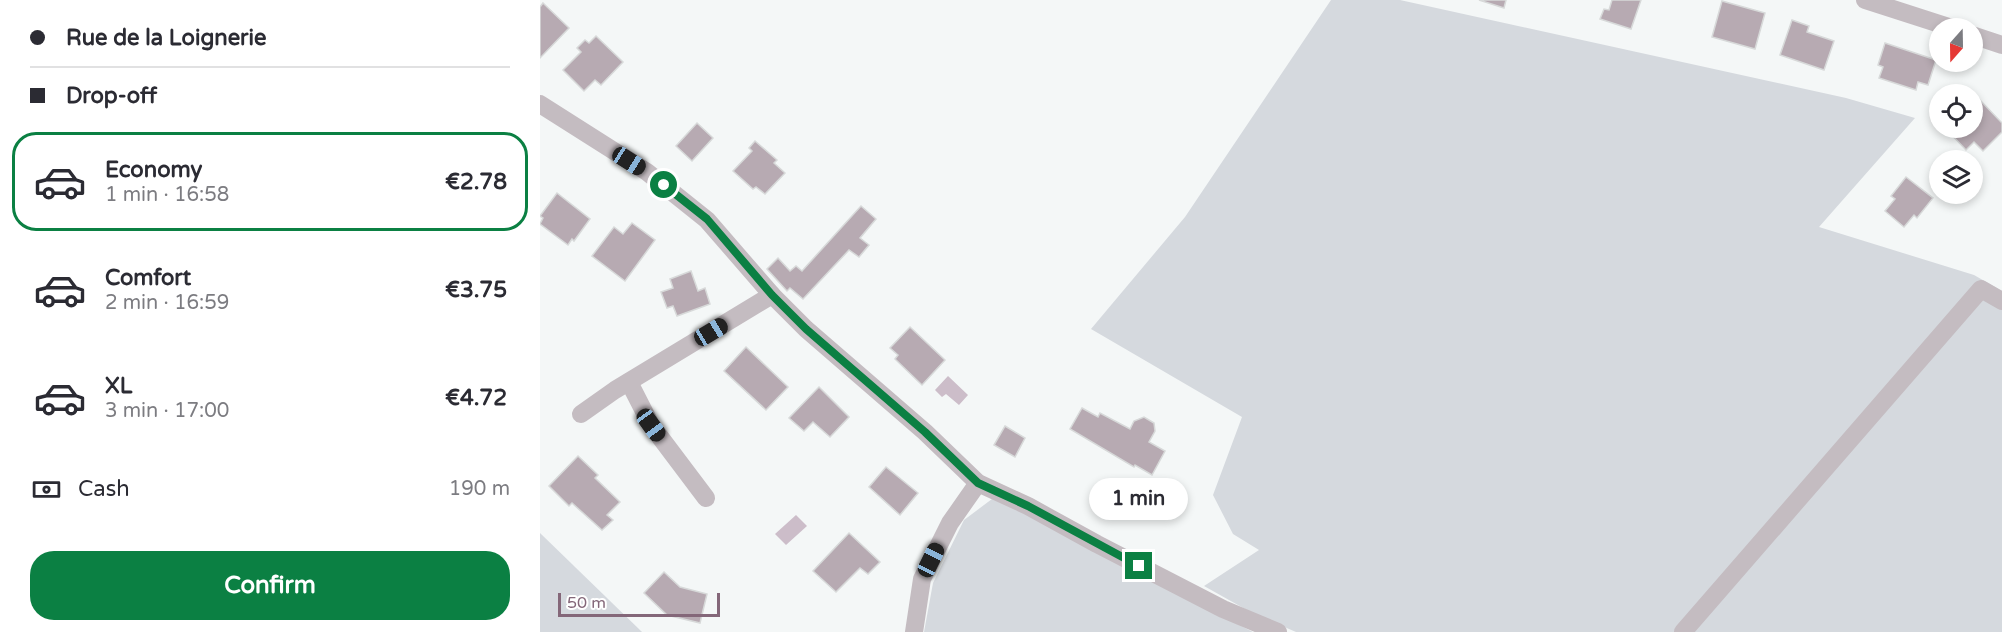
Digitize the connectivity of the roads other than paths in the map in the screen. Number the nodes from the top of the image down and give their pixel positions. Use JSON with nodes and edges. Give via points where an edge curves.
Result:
{"nodes":[{"id":1,"x":1865,"y":0,"type":"edge"},
{"id":2,"x":1929,"y":21,"type":"edge"},
{"id":3,"x":1983,"y":39,"type":"edge"},
{"id":4,"x":2002,"y":45,"type":"edge"},
{"id":5,"x":540,"y":104,"type":"edge"},
{"id":6,"x":772,"y":295,"type":"junction"},
{"id":7,"x":2002,"y":301,"type":"edge"},
{"id":8,"x":629,"y":382,"type":"junction"},
{"id":9,"x":581,"y":414,"type":"dead end"},
{"id":10,"x":978,"y":483,"type":"junction"},
{"id":11,"x":706,"y":498,"type":"dead end"},
{"id":12,"x":914,"y":632,"type":"edge"},
{"id":13,"x":1278,"y":632,"type":"edge"},
{"id":14,"x":1683,"y":632,"type":"edge"}],
"edges":[{"from":1,"to":2,"type":"street"},
{"from":3,"to":4,"type":"street"},
{"from":5,"to":6,"type":"street","via":[[647,172],[707,219]]},
{"from":6,"to":8,"type":"street"},
{"from":6,"to":10,"type":"street"},
{"from":7,"to":14,"type":"street","via":[[1981,289]]},
{"from":8,"to":9,"type":"street"},
{"from":8,"to":11,"type":"street","via":[[651,425]]},
{"from":10,"to":12,"type":"street","via":[[950,523],[922,579]]},
{"from":10,"to":13,"type":"street","via":[[1224,609]]}]}
